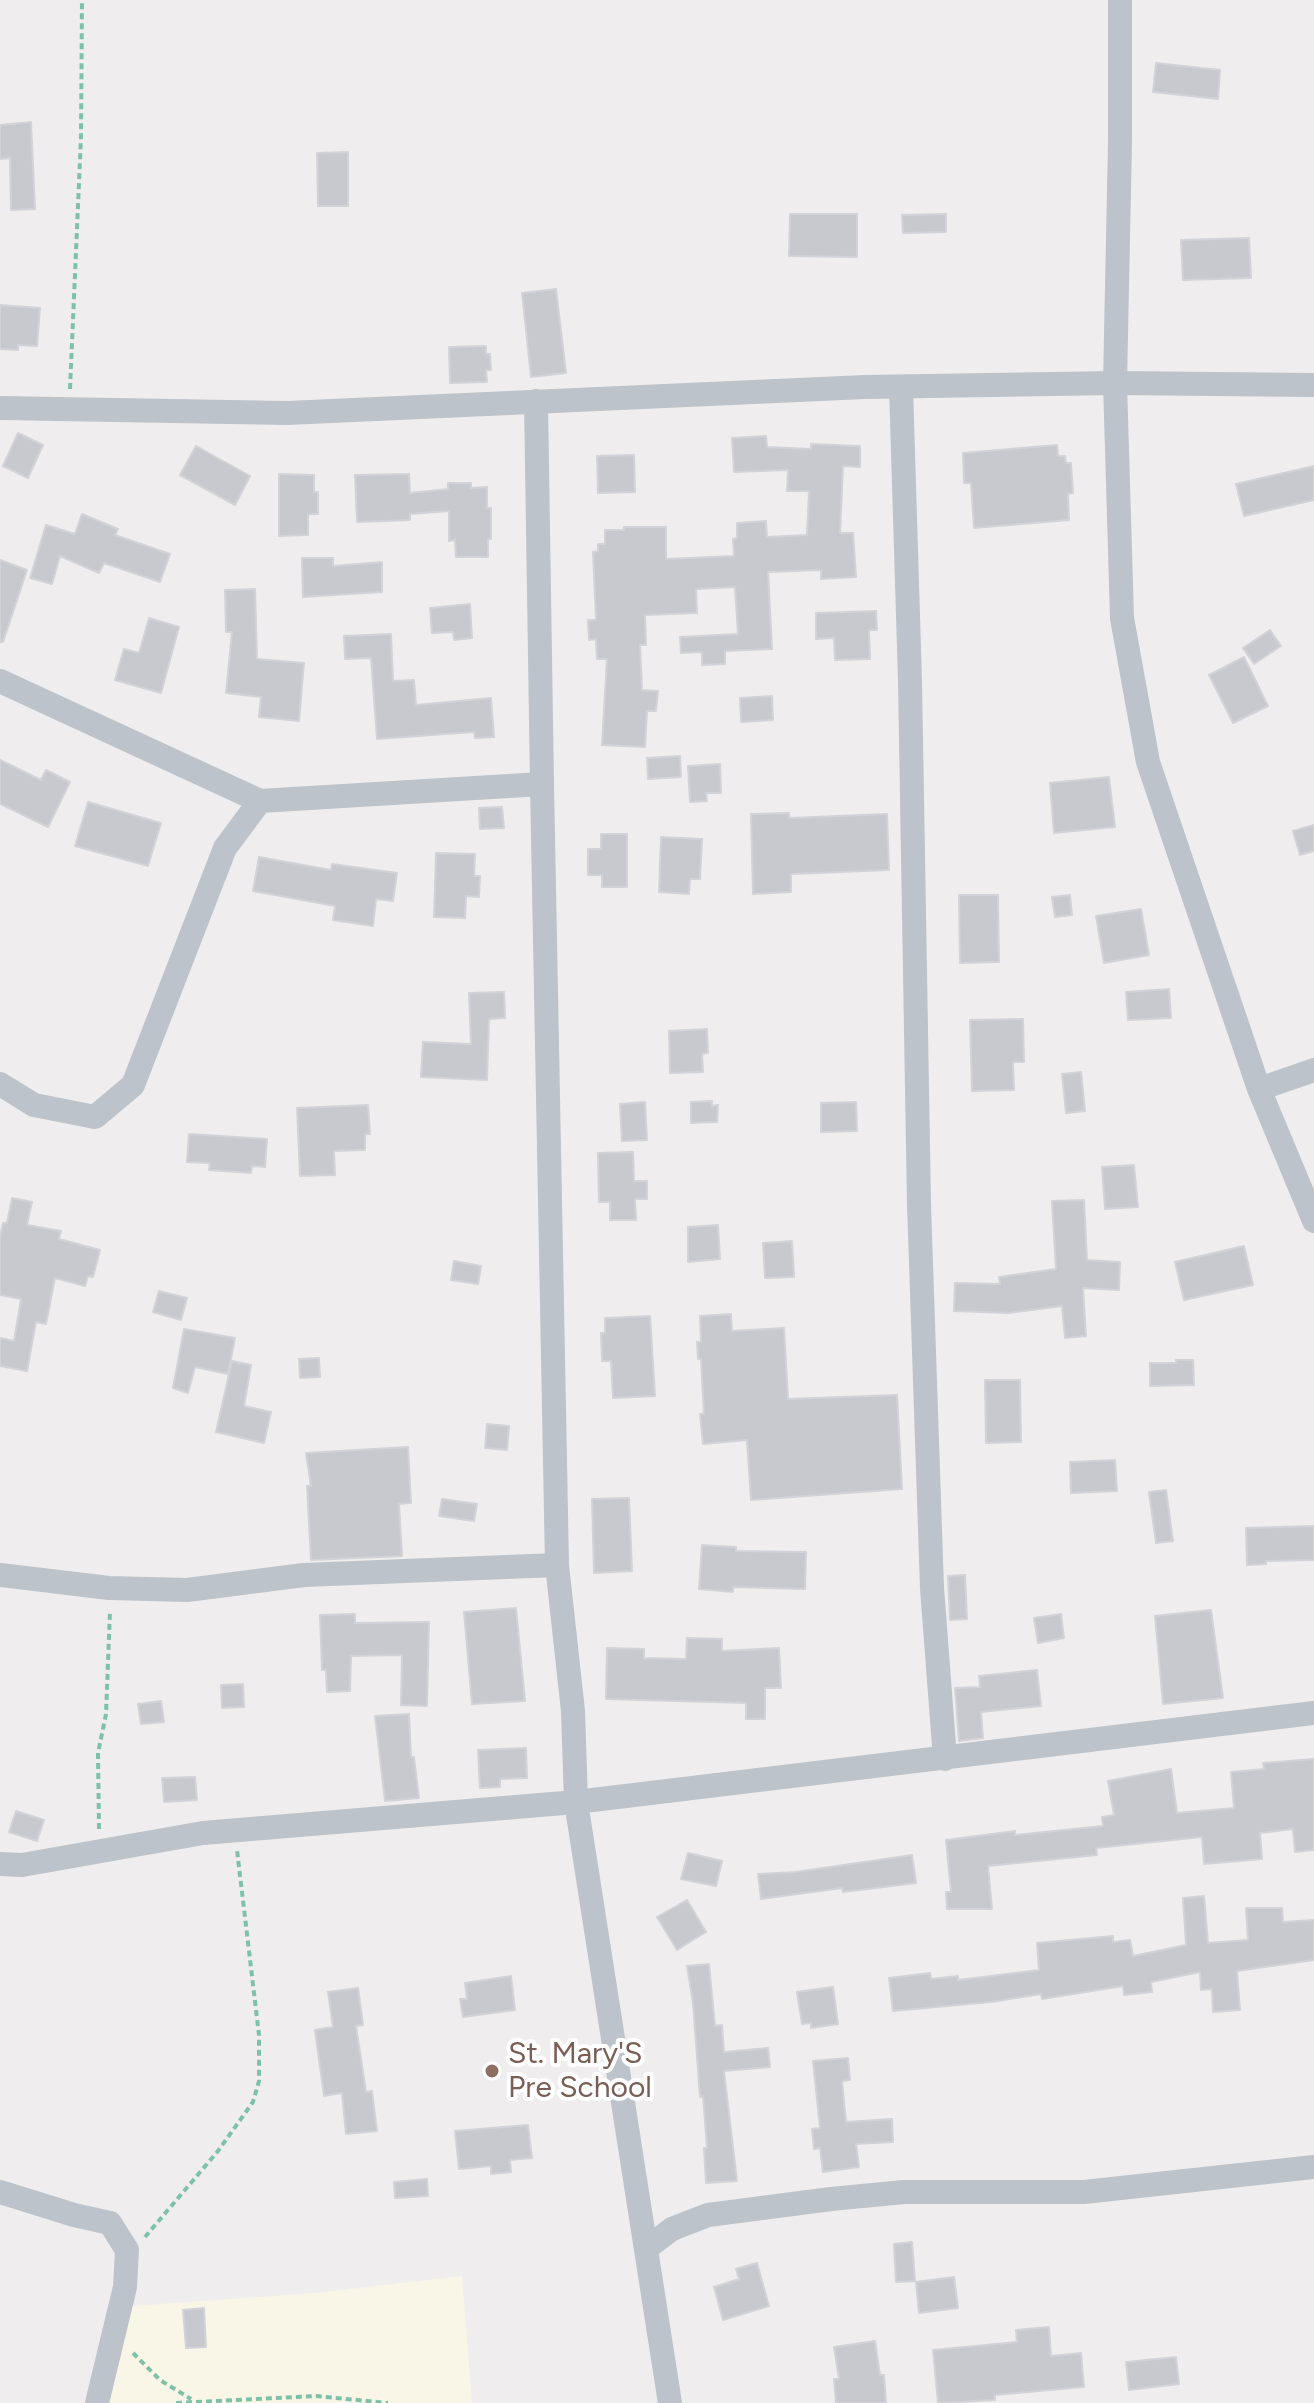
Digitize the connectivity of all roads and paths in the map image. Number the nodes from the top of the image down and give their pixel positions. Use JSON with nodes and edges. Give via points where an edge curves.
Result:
{"nodes":[{"id":1,"x":1120,"y":0,"type":"edge"},
{"id":2,"x":81,"y":1,"type":"edge"},
{"id":3,"x":1115,"y":383,"type":"junction"},
{"id":4,"x":1314,"y":385,"type":"edge"},
{"id":5,"x":901,"y":387,"type":"junction"},
{"id":6,"x":536,"y":401,"type":"junction"},
{"id":7,"x":0,"y":408,"type":"edge"},
{"id":8,"x":69,"y":408,"type":"junction"},
{"id":9,"x":0,"y":681,"type":"edge"},
{"id":10,"x":542,"y":784,"type":"junction"},
{"id":11,"x":260,"y":801,"type":"junction"},
{"id":12,"x":1314,"y":1070,"type":"edge"},
{"id":13,"x":0,"y":1084,"type":"edge"},
{"id":14,"x":1259,"y":1089,"type":"junction"},
{"id":15,"x":1314,"y":1221,"type":"edge"},
{"id":16,"x":557,"y":1565,"type":"junction"},
{"id":17,"x":0,"y":1575,"type":"edge"},
{"id":18,"x":109,"y":1588,"type":"junction"},
{"id":19,"x":1314,"y":1713,"type":"edge"},
{"id":20,"x":945,"y":1759,"type":"junction"},
{"id":21,"x":576,"y":1802,"type":"junction"},
{"id":22,"x":234,"y":1830,"type":"junction"},
{"id":23,"x":99,"y":1851,"type":"junction"},
{"id":24,"x":0,"y":1864,"type":"edge"},
{"id":25,"x":1314,"y":2167,"type":"edge"},
{"id":26,"x":0,"y":2192,"type":"edge"},
{"id":27,"x":647,"y":2248,"type":"junction"},
{"id":28,"x":126,"y":2261,"type":"junction"},
{"id":29,"x":118,"y":2318,"type":"junction"},
{"id":30,"x":316,"y":2396,"type":"junction"},
{"id":31,"x":193,"y":2401,"type":"junction"},
{"id":32,"x":97,"y":2403,"type":"edge"},
{"id":33,"x":176,"y":2403,"type":"edge"},
{"id":34,"x":315,"y":2403,"type":"edge"},
{"id":35,"x":388,"y":2403,"type":"edge"},
{"id":36,"x":670,"y":2403,"type":"edge"}],
"edges":[{"from":1,"to":3,"type":"street"},
{"from":2,"to":8,"type":"path","via":[[81,137]]},
{"from":3,"to":4,"type":"street"},
{"from":3,"to":5,"type":"street"},
{"from":3,"to":14,"type":"street","via":[[1122,618],[1148,762]]},
{"from":5,"to":6,"type":"street"},
{"from":5,"to":20,"type":"street","via":[[919,1204],[932,1588]]},
{"from":6,"to":8,"type":"street","via":[[287,413]]},
{"from":6,"to":10,"type":"street"},
{"from":7,"to":8,"type":"street"},
{"from":9,"to":11,"type":"street"},
{"from":10,"to":11,"type":"street"},
{"from":10,"to":16,"type":"street"},
{"from":11,"to":13,"type":"street","via":[[225,848],[133,1085],[95,1117],[34,1105]]},
{"from":12,"to":14,"type":"street"},
{"from":14,"to":15,"type":"street"},
{"from":16,"to":18,"type":"street","via":[[304,1575],[187,1590]]},
{"from":16,"to":21,"type":"street","via":[[573,1711]]},
{"from":17,"to":18,"type":"street"},
{"from":18,"to":23,"type":"path","via":[[106,1714],[98,1753]]},
{"from":19,"to":20,"type":"street"},
{"from":20,"to":21,"type":"street"},
{"from":21,"to":22,"type":"street"},
{"from":21,"to":27,"type":"street"},
{"from":22,"to":23,"type":"street"},
{"from":22,"to":28,"type":"path","via":[[259,2035],[259,2081],[253,2102],[218,2151]]},
{"from":23,"to":24,"type":"street"},
{"from":25,"to":27,"type":"street","via":[[1084,2192],[904,2192],[831,2199],[708,2215],[672,2229]]},
{"from":26,"to":28,"type":"street","via":[[110,2223],[127,2250]]},
{"from":27,"to":36,"type":"street"},
{"from":28,"to":29,"type":"street"},
{"from":29,"to":31,"type":"path","via":[[134,2355]]},
{"from":29,"to":32,"type":"street"},
{"from":30,"to":31,"type":"path"},
{"from":30,"to":34,"type":"path"},
{"from":30,"to":35,"type":"path"},
{"from":31,"to":33,"type":"path"}]}
